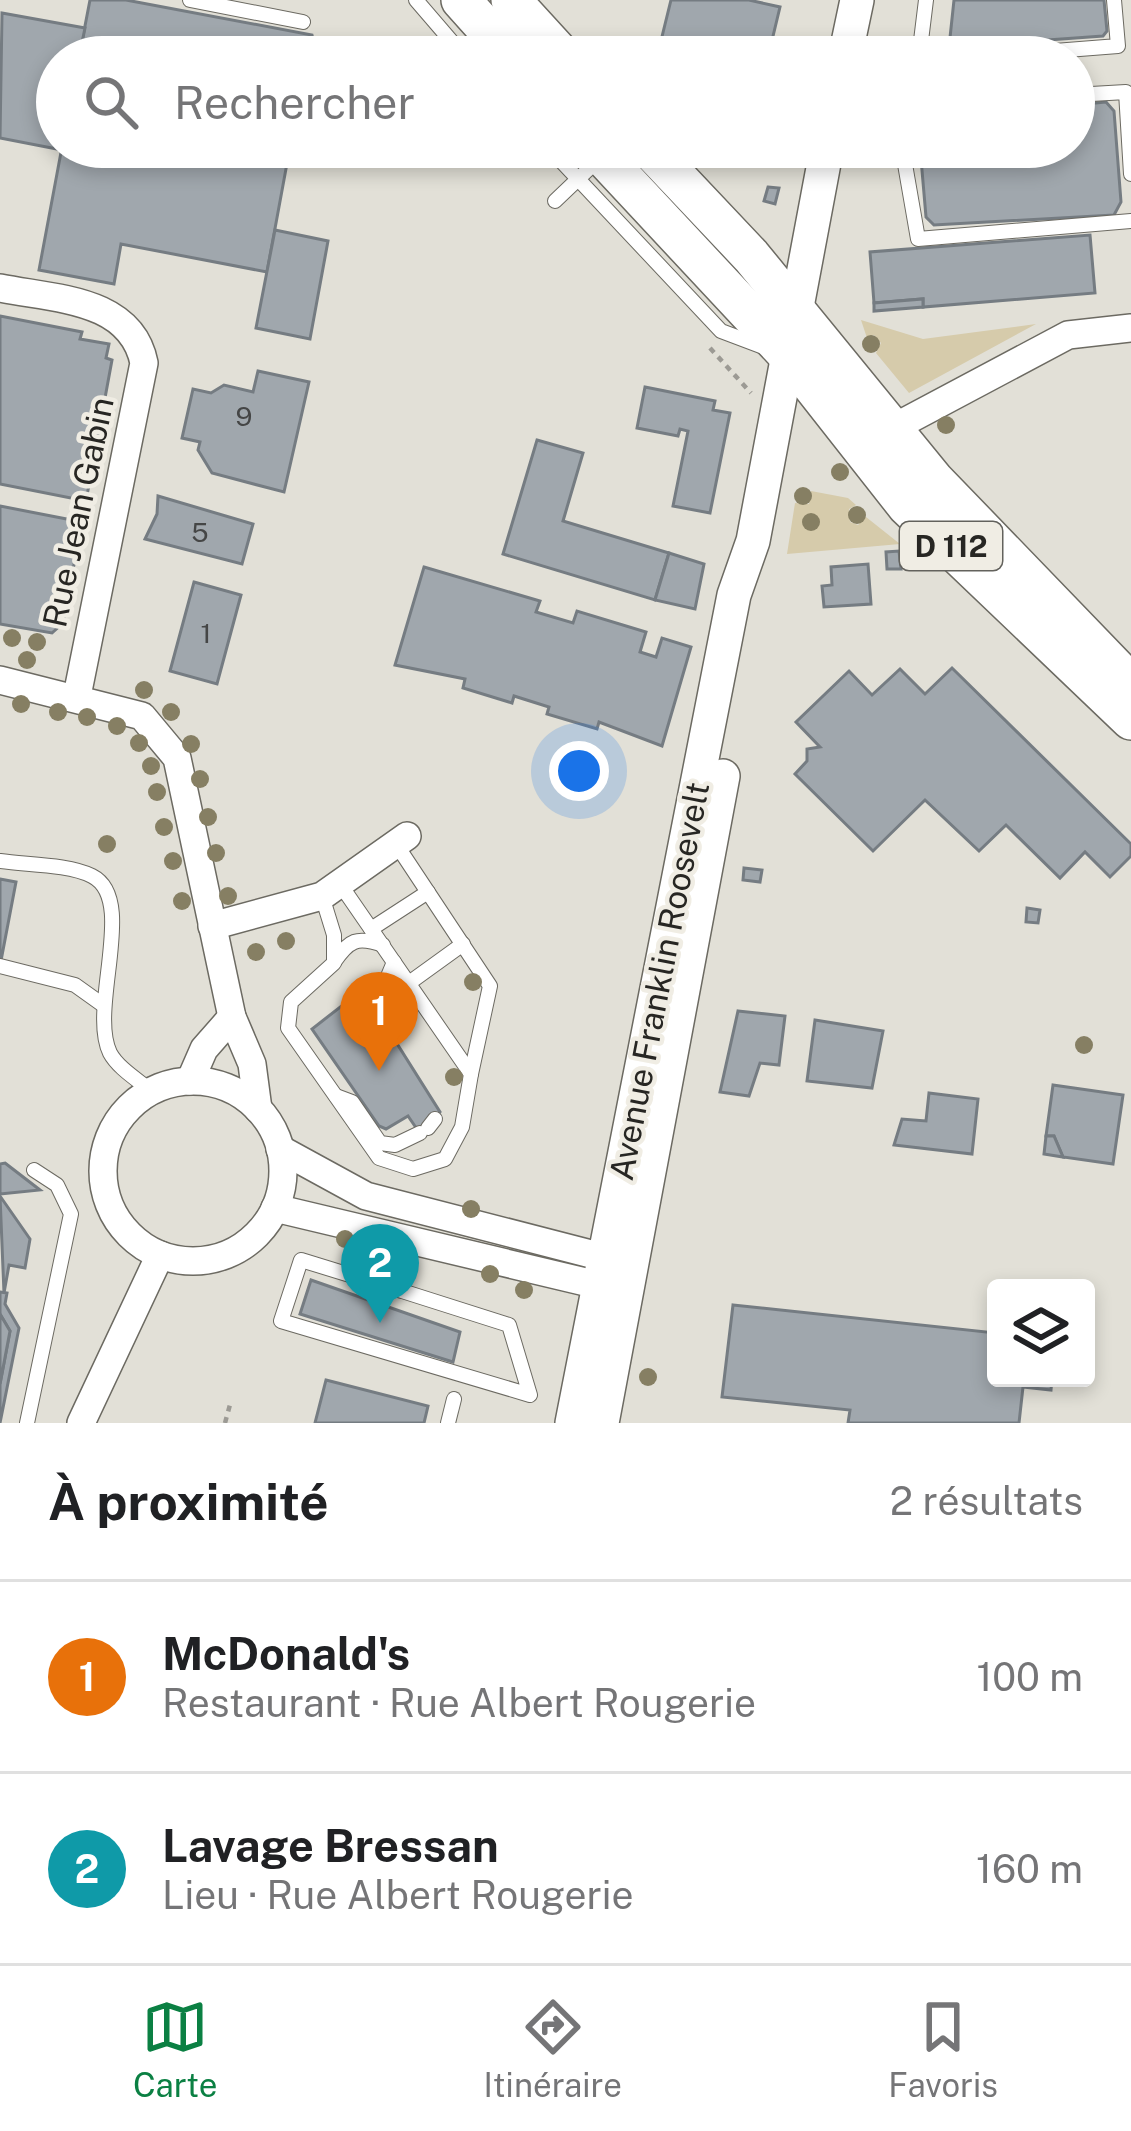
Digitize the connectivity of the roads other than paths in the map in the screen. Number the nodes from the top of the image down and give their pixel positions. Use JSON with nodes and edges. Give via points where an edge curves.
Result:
{"nodes":[{"id":1,"x":190,"y":0,"type":"edge"},
{"id":2,"x":416,"y":0,"type":"edge"},
{"id":3,"x":461,"y":0,"type":"edge"},
{"id":4,"x":511,"y":0,"type":"edge"},
{"id":5,"x":857,"y":0,"type":"edge"},
{"id":6,"x":926,"y":0,"type":"edge"},
{"id":7,"x":1114,"y":0,"type":"edge"},
{"id":8,"x":303,"y":22,"type":"dead end"},
{"id":9,"x":447,"y":36,"type":"edge"},
{"id":10,"x":493,"y":36,"type":"edge"},
{"id":11,"x":544,"y":36,"type":"edge"},
{"id":12,"x":849,"y":36,"type":"edge"},
{"id":13,"x":922,"y":36,"type":"edge"},
{"id":14,"x":1095,"y":48,"type":"edge"},
{"id":15,"x":1095,"y":94,"type":"edge"},
{"id":16,"x":586,"y":168,"type":"edge"},
{"id":17,"x":599,"y":168,"type":"edge"},
{"id":18,"x":667,"y":168,"type":"edge"},
{"id":19,"x":823,"y":168,"type":"edge"},
{"id":20,"x":906,"y":168,"type":"edge"},
{"id":21,"x":1131,"y":174,"type":"edge"},
{"id":22,"x":555,"y":201,"type":"dead end"},
{"id":23,"x":1131,"y":221,"type":"edge"},
{"id":24,"x":0,"y":288,"type":"edge"},
{"id":25,"x":796,"y":313,"type":"junction"},
{"id":26,"x":1131,"y":328,"type":"edge"},
{"id":27,"x":789,"y":356,"type":"junction"},
{"id":28,"x":895,"y":427,"type":"junction"},
{"id":29,"x":0,"y":680,"type":"edge"},
{"id":30,"x":1131,"y":684,"type":"edge"},
{"id":31,"x":77,"y":696,"type":"junction"},
{"id":32,"x":1131,"y":720,"type":"edge"},
{"id":33,"x":401,"y":840,"type":"joint"},
{"id":34,"x":0,"y":861,"type":"edge"},
{"id":35,"x":331,"y":890,"type":"junction"},
{"id":36,"x":428,"y":892,"type":"junction"},
{"id":37,"x":212,"y":926,"type":"junction"},
{"id":38,"x":371,"y":928,"type":"junction"},
{"id":39,"x":463,"y":944,"type":"junction"},
{"id":40,"x":383,"y":945,"type":"junction"},
{"id":41,"x":394,"y":962,"type":"junction"},
{"id":42,"x":334,"y":963,"type":"junction"},
{"id":43,"x":0,"y":966,"type":"edge"},
{"id":44,"x":409,"y":983,"type":"junction"},
{"id":45,"x":103,"y":1005,"type":"junction"},
{"id":46,"x":375,"y":1007,"type":"dead end"},
{"id":47,"x":232,"y":1017,"type":"junction"},
{"id":48,"x":472,"y":1074,"type":"junction"},
{"id":49,"x":190,"y":1081,"type":"junction"},
{"id":50,"x":151,"y":1091,"type":"junction"},
{"id":51,"x":336,"y":1096,"type":"junction"},
{"id":52,"x":258,"y":1109,"type":"junction"},
{"id":53,"x":428,"y":1127,"type":"dead end"},
{"id":54,"x":280,"y":1149,"type":"junction"},
{"id":55,"x":34,"y":1170,"type":"dead end"},
{"id":56,"x":275,"y":1208,"type":"junction"},
{"id":57,"x":412,"y":1241,"type":"junction"},
{"id":58,"x":160,"y":1255,"type":"junction"},
{"id":59,"x":616,"y":1275,"type":"junction"},
{"id":60,"x":402,"y":1291,"type":"junction"},
{"id":61,"x":454,"y":1400,"type":"dead end"},
{"id":62,"x":27,"y":1423,"type":"edge"},
{"id":63,"x":81,"y":1423,"type":"edge"},
{"id":64,"x":448,"y":1423,"type":"edge"},
{"id":65,"x":572,"y":1423,"type":"edge"},
{"id":66,"x":602,"y":1423,"type":"edge"}],
"edges":[{"from":1,"to":8,"type":"lane"},
{"from":2,"to":9,"type":"lane"},
{"from":3,"to":10,"type":"main road"},
{"from":4,"to":11,"type":"main road"},
{"from":5,"to":12,"type":"street"},
{"from":6,"to":13,"type":"lane"},
{"from":7,"to":14,"type":"lane","via":[[1118,46]]},
{"from":15,"to":21,"type":"lane","via":[[1126,92]]},
{"from":16,"to":22,"type":"lane"},
{"from":17,"to":27,"type":"main road"},
{"from":18,"to":25,"type":"main road"},
{"from":19,"to":25,"type":"street","name":"Avenue Franklin Roosevelt"},
{"from":20,"to":23,"type":"lane","via":[[918,239]]},
{"from":24,"to":31,"type":"street","name":"Rue Jean Gabin","via":[[107,309],[140,342],[145,368]]},
{"from":25,"to":27,"type":"street","name":"Avenue Franklin Roosevelt"},
{"from":25,"to":28,"type":"main road","number":"D 112"},
{"from":26,"to":28,"type":"street","via":[[1068,335]]},
{"from":27,"to":32,"type":"main road","number":"D 112","via":[[907,506]]},
{"from":27,"to":59,"type":"street","name":"Avenue Franklin Roosevelt","via":[[753,541],[755,606]]},
{"from":28,"to":30,"type":"main road","number":"D 112","via":[[934,479]]},
{"from":29,"to":31,"type":"street"},
{"from":31,"to":37,"type":"street","via":[[142,716],[177,758]]},
{"from":33,"to":35,"type":"street"},
{"from":33,"to":36,"type":"lane"},
{"from":34,"to":45,"type":"lane","via":[[92,876],[109,892]]},
{"from":35,"to":37,"type":"street"},
{"from":35,"to":38,"type":"lane"},
{"from":35,"to":42,"type":"lane"},
{"from":36,"to":38,"type":"lane"},
{"from":36,"to":39,"type":"lane"},
{"from":37,"to":47,"type":"street"},
{"from":38,"to":40,"type":"lane"},
{"from":39,"to":44,"type":"lane"},
{"from":39,"to":48,"type":"lane","via":[[490,986]]},
{"from":40,"to":41,"type":"lane"},
{"from":40,"to":42,"type":"lane","via":[[362,938]]},
{"from":41,"to":44,"type":"lane"},
{"from":41,"to":46,"type":"lane"},
{"from":42,"to":51,"type":"lane","via":[[290,1002],[288,1028]]},
{"from":43,"to":45,"type":"lane","via":[[75,985]]},
{"from":44,"to":48,"type":"lane"},
{"from":45,"to":50,"type":"lane","via":[[112,1057]]},
{"from":47,"to":49,"type":"street","via":[[204,1048]]},
{"from":47,"to":52,"type":"street","via":[[252,1064]]},
{"from":48,"to":51,"type":"lane","via":[[462,1127],[445,1159],[413,1169],[380,1158]]},
{"from":49,"to":50,"type":"street"},
{"from":49,"to":52,"type":"street","via":[[238,1093]]},
{"from":50,"to":58,"type":"street","via":[[120,1118],[102,1169],[118,1221]]},
{"from":51,"to":53,"type":"lane","via":[[352,1102],[380,1143],[395,1145]]},
{"from":52,"to":54,"type":"street"},
{"from":54,"to":56,"type":"street"},
{"from":54,"to":59,"type":"street","via":[[366,1196]]},
{"from":55,"to":62,"type":"lane","via":[[57,1185],[71,1214]]},
{"from":56,"to":57,"type":"street"},
{"from":56,"to":58,"type":"street","via":[[238,1249],[186,1261]]},
{"from":57,"to":59,"type":"street"},
{"from":57,"to":60,"type":"lane"},
{"from":58,"to":63,"type":"street"},
{"from":59,"to":65,"type":"street","name":"Avenue Franklin Roosevelt"},
{"from":59,"to":66,"type":"street","name":"Avenue Franklin Roosevelt"},
{"from":60,"to":60,"type":"lane","via":[[509,1325],[530,1395],[281,1322],[301,1260]]},
{"from":61,"to":64,"type":"lane"}]}
